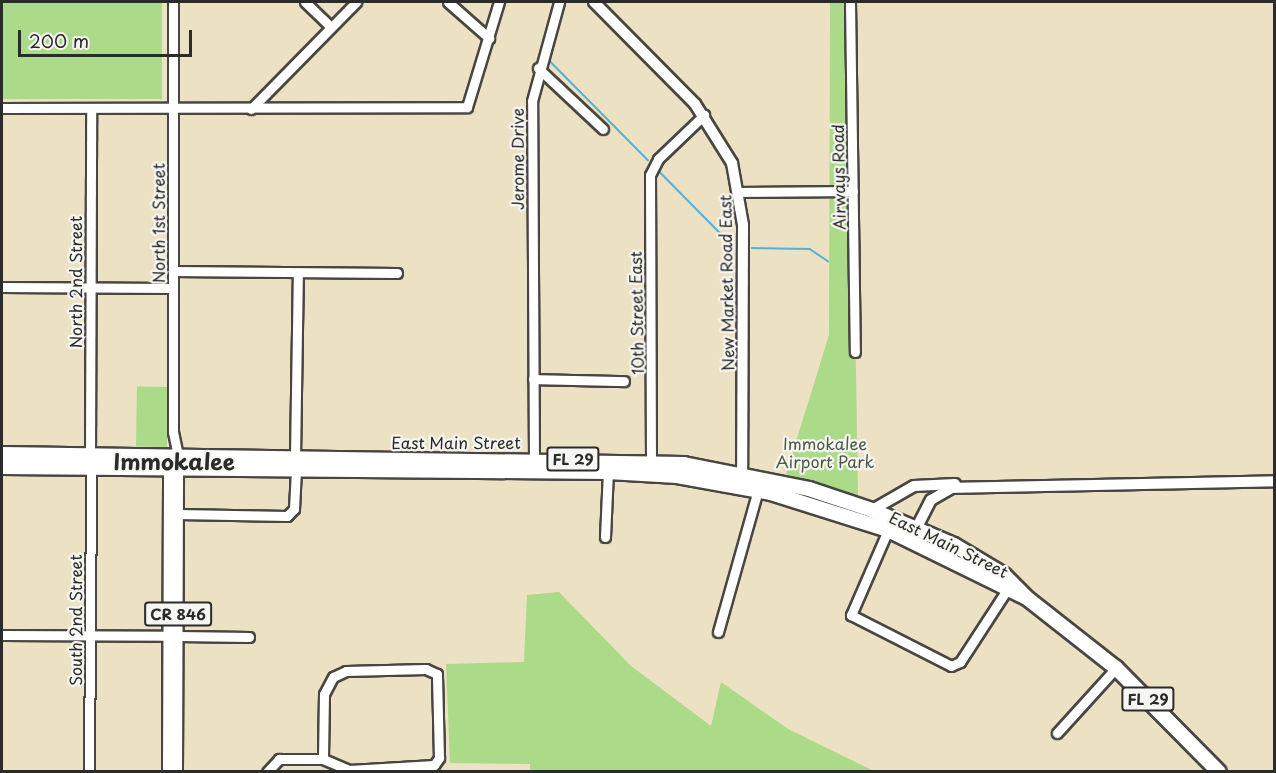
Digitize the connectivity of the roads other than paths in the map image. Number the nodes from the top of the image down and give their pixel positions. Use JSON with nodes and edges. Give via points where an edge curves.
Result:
{"nodes":[{"id":1,"x":172,"y":2,"type":"edge"},
{"id":2,"x":305,"y":2,"type":"edge"},
{"id":3,"x":356,"y":2,"type":"edge"},
{"id":4,"x":448,"y":2,"type":"edge"},
{"id":5,"x":499,"y":2,"type":"edge"},
{"id":6,"x":559,"y":2,"type":"edge"},
{"id":7,"x":594,"y":2,"type":"edge"},
{"id":8,"x":850,"y":2,"type":"edge"},
{"id":9,"x":331,"y":27,"type":"junction"},
{"id":10,"x":489,"y":38,"type":"junction"},
{"id":11,"x":538,"y":68,"type":"junction"},
{"id":12,"x":2,"y":108,"type":"edge"},
{"id":13,"x":91,"y":109,"type":"junction"},
{"id":14,"x":251,"y":109,"type":"junction"},
{"id":15,"x":173,"y":110,"type":"junction"},
{"id":16,"x":704,"y":115,"type":"junction"},
{"id":17,"x":603,"y":129,"type":"dead end"},
{"id":18,"x":853,"y":191,"type":"junction"},
{"id":19,"x":740,"y":192,"type":"junction"},
{"id":20,"x":173,"y":271,"type":"junction"},
{"id":21,"x":298,"y":273,"type":"junction"},
{"id":22,"x":397,"y":273,"type":"dead end"},
{"id":23,"x":2,"y":287,"type":"edge"},
{"id":24,"x":91,"y":288,"type":"junction"},
{"id":25,"x":173,"y":288,"type":"junction"},
{"id":26,"x":855,"y":352,"type":"dead end"},
{"id":27,"x":533,"y":379,"type":"junction"},
{"id":28,"x":624,"y":381,"type":"dead end"},
{"id":29,"x":2,"y":454,"type":"edge"},
{"id":30,"x":174,"y":459,"type":"junction"},
{"id":31,"x":651,"y":461,"type":"junction"},
{"id":32,"x":90,"y":462,"type":"junction"},
{"id":33,"x":295,"y":463,"type":"junction"},
{"id":34,"x":533,"y":465,"type":"junction"},
{"id":35,"x":2,"y":467,"type":"edge"},
{"id":36,"x":608,"y":472,"type":"junction"},
{"id":37,"x":740,"y":480,"type":"junction"},
{"id":38,"x":1275,"y":481,"type":"edge"},
{"id":39,"x":970,"y":486,"type":"junction"},
{"id":40,"x":758,"y":490,"type":"junction"},
{"id":41,"x":872,"y":510,"type":"junction"},
{"id":42,"x":178,"y":514,"type":"junction"},
{"id":43,"x":888,"y":530,"type":"junction"},
{"id":44,"x":914,"y":534,"type":"junction"},
{"id":45,"x":605,"y":537,"type":"dead end"},
{"id":46,"x":173,"y":551,"type":"junction"},
{"id":47,"x":1010,"y":586,"type":"junction"},
{"id":48,"x":718,"y":632,"type":"dead end"},
{"id":49,"x":2,"y":635,"type":"edge"},
{"id":50,"x":90,"y":636,"type":"junction"},
{"id":51,"x":173,"y":636,"type":"junction"},
{"id":52,"x":249,"y":637,"type":"dead end"},
{"id":53,"x":1116,"y":668,"type":"junction"},
{"id":54,"x":1057,"y":733,"type":"dead end"},
{"id":55,"x":323,"y":759,"type":"junction"},
{"id":56,"x":89,"y":771,"type":"edge"},
{"id":57,"x":168,"y":771,"type":"edge"},
{"id":58,"x":177,"y":771,"type":"edge"},
{"id":59,"x":267,"y":771,"type":"edge"},
{"id":60,"x":1219,"y":771,"type":"edge"}],
"edges":[{"from":1,"to":15,"type":"street","name":"North 1st Street"},
{"from":2,"to":9,"type":"street"},
{"from":3,"to":9,"type":"street"},
{"from":4,"to":10,"type":"street"},
{"from":5,"to":10,"type":"street"},
{"from":6,"to":11,"type":"street","name":"Jerome Drive"},
{"from":7,"to":16,"type":"main road","name":"New Market Road East"},
{"from":8,"to":18,"type":"street","name":"Airways Road"},
{"from":9,"to":14,"type":"street"},
{"from":10,"to":14,"type":"street","via":[[467,107]]},
{"from":11,"to":17,"type":"street"},
{"from":11,"to":27,"type":"street","name":"Jerome Drive","via":[[532,101]]},
{"from":12,"to":13,"type":"street"},
{"from":13,"to":15,"type":"street"},
{"from":13,"to":24,"type":"street","name":"North 2nd Street"},
{"from":14,"to":15,"type":"street"},
{"from":15,"to":20,"type":"street","name":"North 1st Street"},
{"from":16,"to":19,"type":"main road","name":"New Market Road East","via":[[727,150]]},
{"from":16,"to":31,"type":"street","name":"10th Street East","via":[[654,164]]},
{"from":18,"to":19,"type":"street"},
{"from":18,"to":26,"type":"street","name":"Airways Road"},
{"from":19,"to":37,"type":"main road","name":"New Market Road East"},
{"from":20,"to":21,"type":"street"},
{"from":20,"to":25,"type":"street","name":"North 1st Street"},
{"from":21,"to":22,"type":"street"},
{"from":21,"to":33,"type":"street"},
{"from":23,"to":24,"type":"street"},
{"from":24,"to":25,"type":"street"},
{"from":24,"to":32,"type":"street","name":"North 2nd Street"},
{"from":25,"to":30,"type":"street","name":"North 1st Street"},
{"from":27,"to":28,"type":"street"},
{"from":27,"to":34,"type":"street","name":"Jerome Drive"},
{"from":29,"to":32,"type":"highway","number":"FL 29"},
{"from":30,"to":32,"type":"highway","number":"FL 29"},
{"from":30,"to":33,"type":"highway","name":"East Main Street","number":"FL 29"},
{"from":30,"to":42,"type":"main road","number":"CR 846"},
{"from":30,"to":46,"type":"main road","number":"CR 846"},
{"from":31,"to":34,"type":"highway","name":"East Main Street","number":"FL 29"},
{"from":31,"to":37,"type":"highway","name":"East Main Street","number":"FL 29"},
{"from":32,"to":35,"type":"highway","number":"FL 29"},
{"from":32,"to":50,"type":"street","name":"South 2nd Street"},
{"from":33,"to":34,"type":"highway","name":"East Main Street","number":"FL 29"},
{"from":33,"to":42,"type":"street","via":[[294,509],[287,516]]},
{"from":34,"to":36,"type":"highway","name":"East Main Street","number":"FL 29"},
{"from":36,"to":37,"type":"highway","name":"East Main Street","number":"FL 29"},
{"from":36,"to":45,"type":"street"},
{"from":37,"to":40,"type":"highway","name":"East Main Street","number":"FL 29"},
{"from":37,"to":41,"type":"highway","name":"East Main Street","number":"FL 29"},
{"from":38,"to":39,"type":"main road"},
{"from":39,"to":41,"type":"main road","via":[[921,484]]},
{"from":39,"to":44,"type":"main road","via":[[938,494]]},
{"from":40,"to":43,"type":"highway","name":"East Main Street","number":"FL 29"},
{"from":40,"to":48,"type":"street"},
{"from":41,"to":44,"type":"highway","name":"East Main Street","number":"FL 29"},
{"from":42,"to":46,"type":"main road","number":"CR 846"},
{"from":43,"to":44,"type":"highway","name":"East Main Street","number":"FL 29"},
{"from":43,"to":47,"type":"street","via":[[851,615],[951,666],[960,662]]},
{"from":44,"to":47,"type":"highway","name":"East Main Street","number":"FL 29"},
{"from":46,"to":51,"type":"main road","number":"CR 846"},
{"from":47,"to":53,"type":"highway","name":"East Main Street","number":"FL 29"},
{"from":49,"to":50,"type":"street"},
{"from":50,"to":51,"type":"street"},
{"from":50,"to":56,"type":"street","name":"South 2nd Street"},
{"from":51,"to":52,"type":"street"},
{"from":51,"to":57,"type":"main road","number":"CR 846"},
{"from":51,"to":58,"type":"main road","number":"CR 846"},
{"from":53,"to":54,"type":"street"},
{"from":53,"to":60,"type":"highway","name":"East Main Street","number":"FL 29"},
{"from":55,"to":55,"type":"street","via":[[349,770],[434,765],[439,758],[436,674],[426,669],[346,671],[333,677],[324,694]]},
{"from":55,"to":59,"type":"street","via":[[279,759]]}]}
